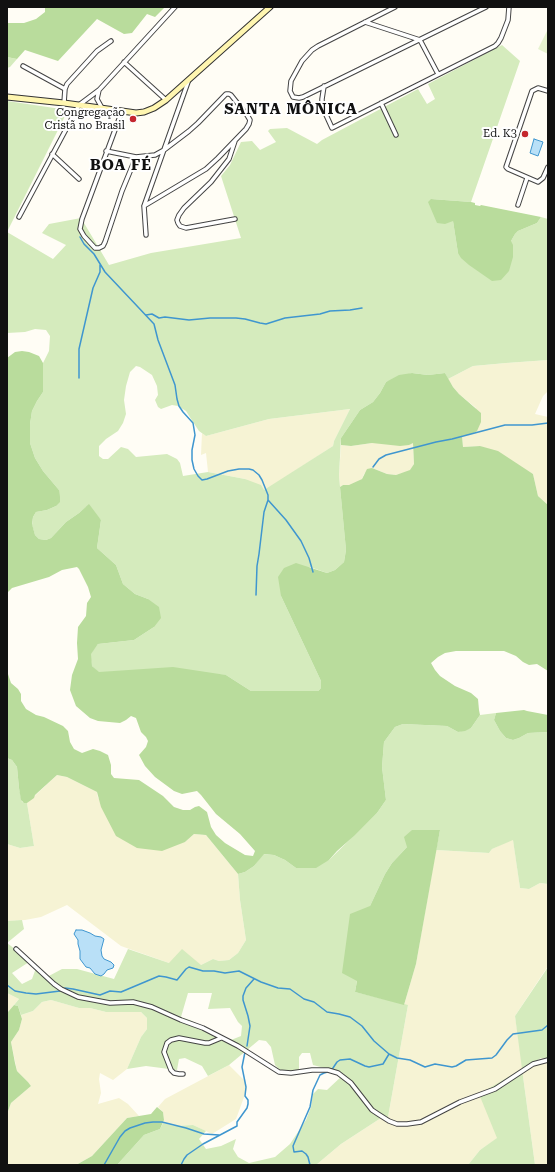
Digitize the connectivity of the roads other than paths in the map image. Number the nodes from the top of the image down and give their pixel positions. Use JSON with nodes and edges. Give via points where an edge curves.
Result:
{"nodes":[{"id":1,"x":175,"y":7,"type":"edge"},
{"id":2,"x":270,"y":7,"type":"edge"},
{"id":3,"x":395,"y":7,"type":"edge"},
{"id":4,"x":486,"y":7,"type":"edge"},
{"id":5,"x":510,"y":7,"type":"edge"},
{"id":6,"x":366,"y":22,"type":"junction"},
{"id":7,"x":420,"y":40,"type":"junction"},
{"id":8,"x":111,"y":41,"type":"dead end"},
{"id":9,"x":124,"y":62,"type":"junction"},
{"id":10,"x":23,"y":66,"type":"dead end"},
{"id":11,"x":438,"y":74,"type":"junction"},
{"id":12,"x":188,"y":81,"type":"junction"},
{"id":13,"x":324,"y":86,"type":"junction"},
{"id":14,"x":65,"y":89,"type":"junction"},
{"id":15,"x":99,"y":90,"type":"junction"},
{"id":16,"x":548,"y":91,"type":"edge"},
{"id":17,"x":7,"y":97,"type":"edge"},
{"id":18,"x":166,"y":100,"type":"junction"},
{"id":19,"x":64,"y":103,"type":"junction"},
{"id":20,"x":381,"y":103,"type":"junction"},
{"id":21,"x":79,"y":105,"type":"junction"},
{"id":22,"x":102,"y":108,"type":"junction"},
{"id":23,"x":122,"y":111,"type":"junction"},
{"id":24,"x":396,"y":136,"type":"dead end"},
{"id":25,"x":236,"y":140,"type":"junction"},
{"id":26,"x":164,"y":150,"type":"junction"},
{"id":27,"x":106,"y":151,"type":"junction"},
{"id":28,"x":52,"y":154,"type":"junction"},
{"id":29,"x":136,"y":157,"type":"junction"},
{"id":30,"x":548,"y":167,"type":"edge"},
{"id":31,"x":528,"y":178,"type":"junction"},
{"id":32,"x":79,"y":179,"type":"dead end"},
{"id":33,"x":518,"y":205,"type":"dead end"},
{"id":34,"x":144,"y":206,"type":"junction"},
{"id":35,"x":19,"y":217,"type":"dead end"},
{"id":36,"x":235,"y":219,"type":"dead end"},
{"id":37,"x":146,"y":235,"type":"dead end"},
{"id":38,"x":16,"y":949,"type":"dead end"},
{"id":39,"x":221,"y":1038,"type":"junction"},
{"id":40,"x":548,"y":1060,"type":"edge"},
{"id":41,"x":183,"y":1074,"type":"dead end"}],
"edges":[{"from":1,"to":9,"type":"street"},
{"from":2,"to":12,"type":"main road"},
{"from":3,"to":6,"type":"street"},
{"from":4,"to":7,"type":"street"},
{"from":5,"to":11,"type":"street","via":[[508,20],[498,43]]},
{"from":6,"to":7,"type":"street"},
{"from":6,"to":13,"type":"street","via":[[312,50],[302,61],[290,91],[293,97],[299,98]]},
{"from":7,"to":11,"type":"street"},
{"from":7,"to":13,"type":"street"},
{"from":8,"to":14,"type":"street","via":[[97,51]]},
{"from":9,"to":15,"type":"street"},
{"from":9,"to":18,"type":"street"},
{"from":10,"to":14,"type":"street"},
{"from":11,"to":20,"type":"street"},
{"from":12,"to":18,"type":"main road"},
{"from":12,"to":26,"type":"street"},
{"from":13,"to":20,"type":"street","via":[[322,106],[332,128]]},
{"from":14,"to":19,"type":"street"},
{"from":15,"to":21,"type":"street"},
{"from":15,"to":22,"type":"street","via":[[97,99]]},
{"from":16,"to":31,"type":"street","via":[[538,88],[531,94],[509,158],[507,168]]},
{"from":17,"to":19,"type":"main road"},
{"from":18,"to":23,"type":"main road","via":[[144,112]]},
{"from":19,"to":21,"type":"main road"},
{"from":20,"to":24,"type":"street"},
{"from":21,"to":22,"type":"main road"},
{"from":21,"to":28,"type":"street"},
{"from":22,"to":23,"type":"main road"},
{"from":23,"to":27,"type":"street"},
{"from":25,"to":26,"type":"street","via":[[250,124],[250,120],[231,95],[226,94],[198,124]]},
{"from":25,"to":34,"type":"street","via":[[206,169]]},
{"from":25,"to":36,"type":"street","via":[[230,159],[184,208],[177,220],[180,226],[186,228]]},
{"from":26,"to":29,"type":"street","via":[[155,155]]},
{"from":26,"to":34,"type":"street"},
{"from":27,"to":29,"type":"street"},
{"from":27,"to":29,"type":"street","via":[[80,229],[95,248],[103,246],[105,242]]},
{"from":28,"to":32,"type":"street"},
{"from":28,"to":35,"type":"street"},
{"from":30,"to":31,"type":"street","via":[[541,181]]},
{"from":31,"to":33,"type":"street"},
{"from":34,"to":37,"type":"street"},
{"from":38,"to":39,"type":"street","via":[[54,984],[78,997],[110,1004],[144,1004]]},
{"from":39,"to":40,"type":"street","via":[[243,1048],[279,1072],[324,1070],[338,1073],[351,1083],[372,1110],[397,1124],[421,1122],[460,1102],[495,1089],[533,1064]]},
{"from":39,"to":41,"type":"street","via":[[205,1043],[179,1038],[171,1040],[164,1052],[171,1070]]}]}
